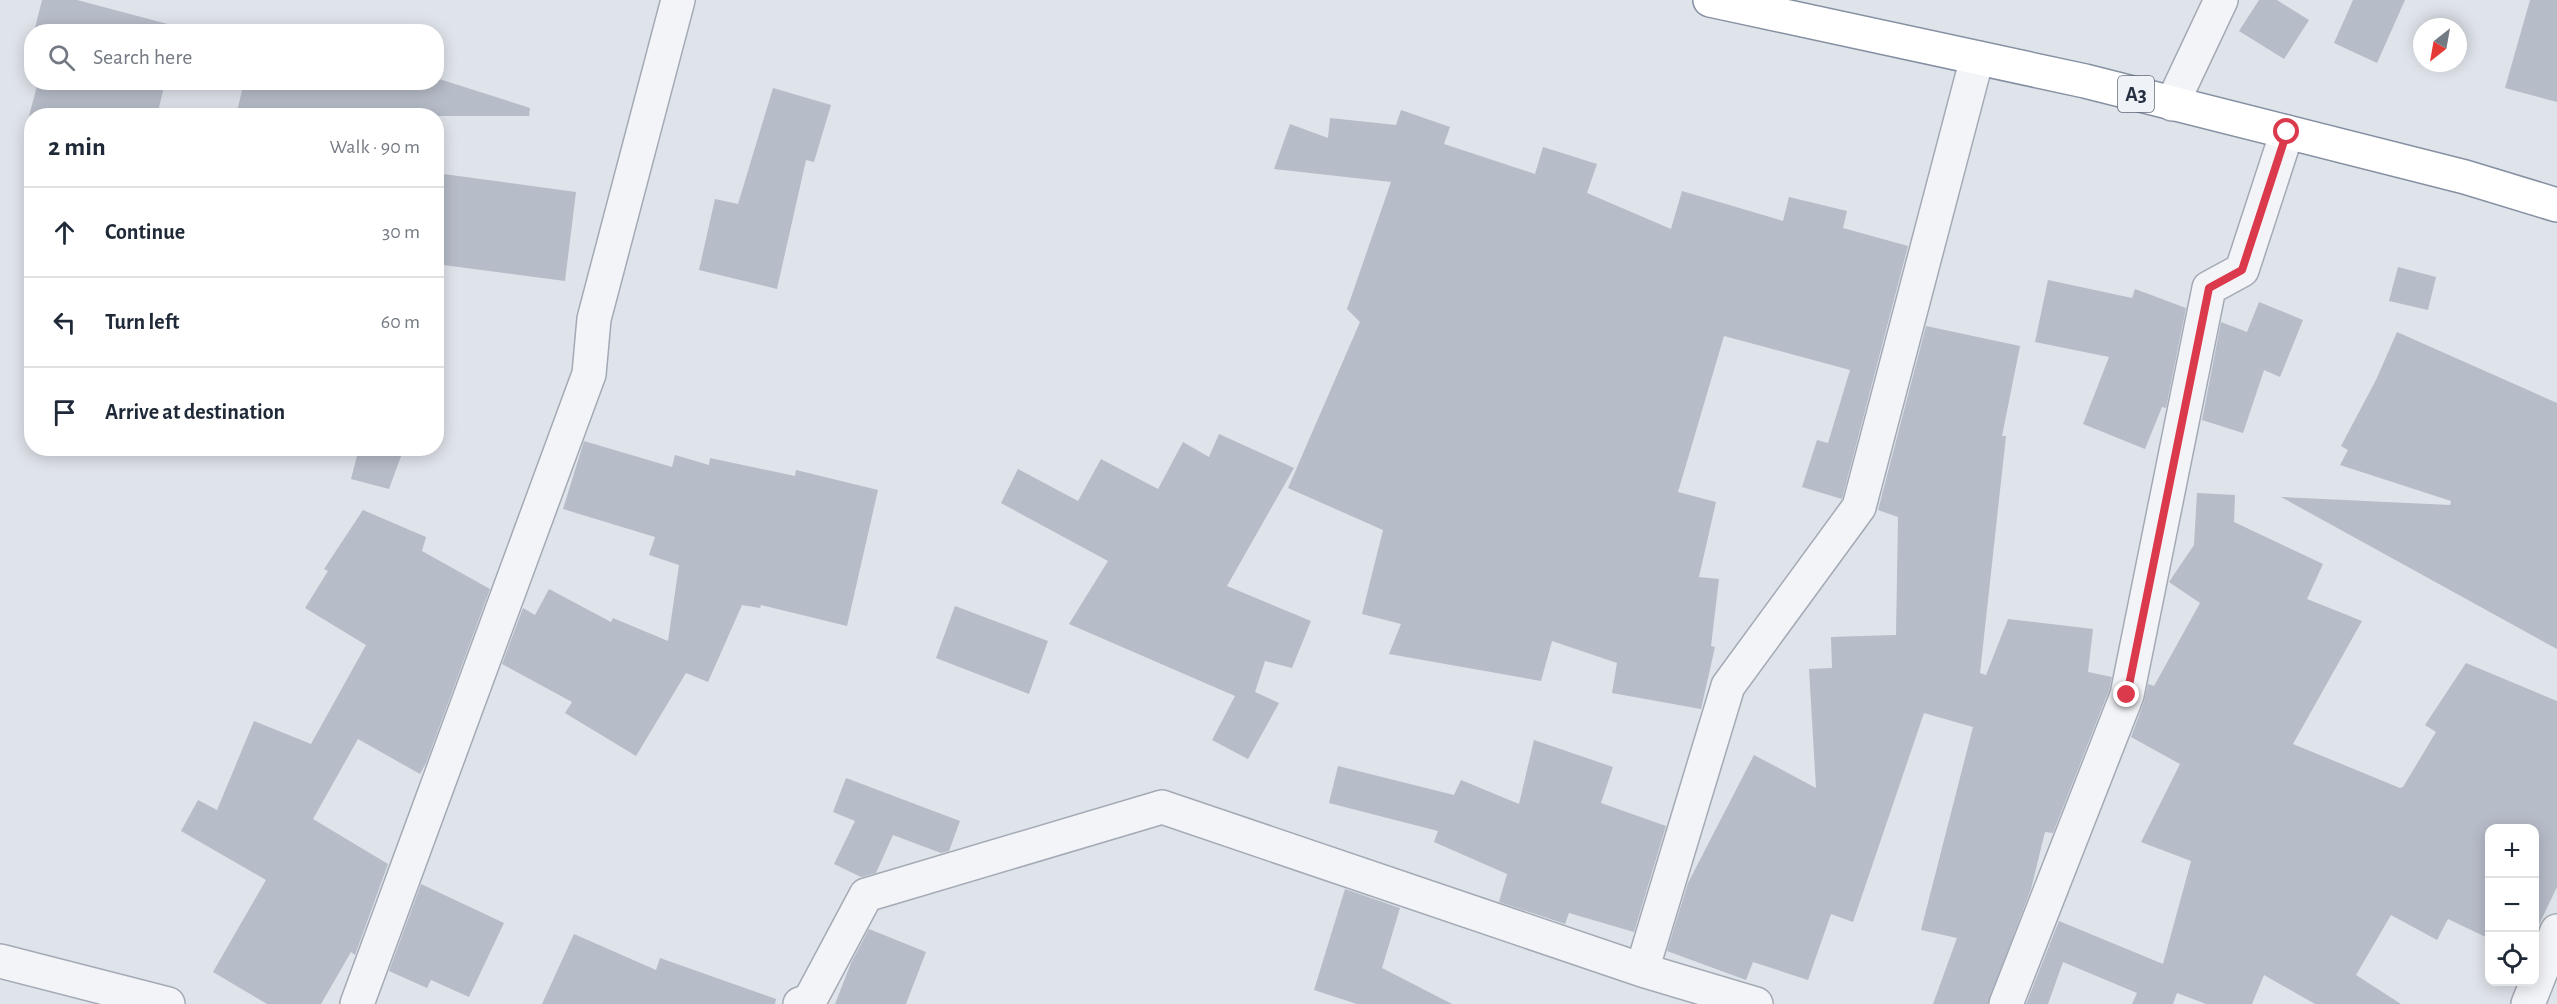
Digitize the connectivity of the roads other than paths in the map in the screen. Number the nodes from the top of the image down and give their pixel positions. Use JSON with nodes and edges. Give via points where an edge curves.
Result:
{"nodes":[{"id":1,"x":678,"y":0,"type":"edge"},
{"id":2,"x":1710,"y":0,"type":"edge"},
{"id":3,"x":2222,"y":0,"type":"edge"},
{"id":4,"x":1977,"y":58,"type":"junction"},
{"id":5,"x":2172,"y":104,"type":"junction"},
{"id":6,"x":2287,"y":132,"type":"junction"},
{"id":7,"x":2557,"y":205,"type":"edge"},
{"id":8,"x":2557,"y":931,"type":"edge"},
{"id":9,"x":0,"y":961,"type":"edge"},
{"id":10,"x":1642,"y":970,"type":"junction"},
{"id":11,"x":168,"y":1004,"type":"edge"},
{"id":12,"x":357,"y":1004,"type":"edge"},
{"id":13,"x":800,"y":1004,"type":"edge"},
{"id":14,"x":1756,"y":1004,"type":"edge"},
{"id":15,"x":2006,"y":1004,"type":"edge"},
{"id":16,"x":2528,"y":1004,"type":"edge"}],
"edges":[{"from":1,"to":12,"type":"street","via":[[594,319],[590,374]]},
{"from":2,"to":4,"type":"highway","number":"A3"},
{"from":3,"to":5,"type":"street"},
{"from":4,"to":5,"type":"highway","number":"A3"},
{"from":4,"to":10,"type":"street","via":[[1859,507],[1728,686]]},
{"from":5,"to":6,"type":"highway","number":"A3"},
{"from":6,"to":7,"type":"highway","number":"A3","via":[[2465,177]]},
{"from":6,"to":15,"type":"street","via":[[2242,270],[2209,288],[2127,695]]},
{"from":8,"to":16,"type":"street"},
{"from":9,"to":11,"type":"street"},
{"from":10,"to":13,"type":"street","via":[[1162,807],[866,894],[810,1000]]},
{"from":10,"to":14,"type":"street"}]}
